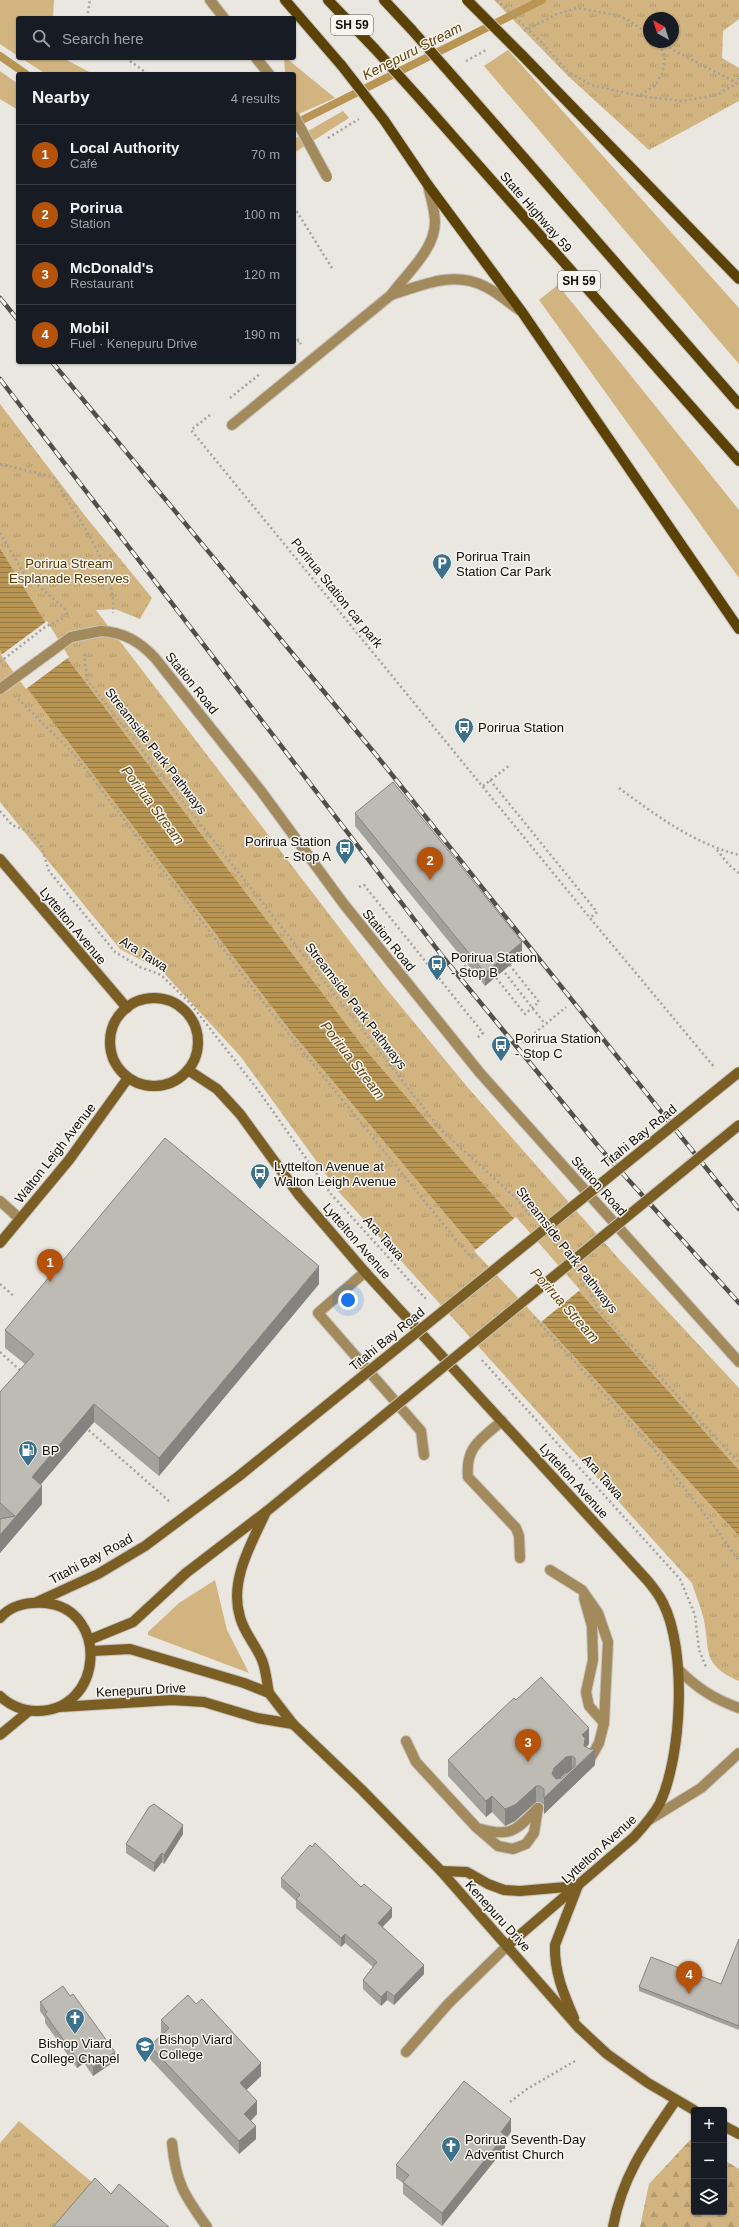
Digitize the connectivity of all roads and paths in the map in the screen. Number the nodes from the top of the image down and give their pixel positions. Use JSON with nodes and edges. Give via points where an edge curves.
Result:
{"nodes":[{"id":1,"x":90,"y":0,"type":"edge"},
{"id":2,"x":210,"y":0,"type":"edge"},
{"id":3,"x":285,"y":0,"type":"edge"},
{"id":4,"x":328,"y":0,"type":"edge"},
{"id":5,"x":384,"y":0,"type":"edge"},
{"id":6,"x":467,"y":0,"type":"edge"},
{"id":7,"x":497,"y":0,"type":"edge"},
{"id":8,"x":86,"y":16,"type":"edge"},
{"id":9,"x":222,"y":16,"type":"edge"},
{"id":10,"x":661,"y":48,"type":"edge"},
{"id":11,"x":670,"y":48,"type":"edge"},
{"id":12,"x":129,"y":60,"type":"edge"},
{"id":13,"x":258,"y":60,"type":"edge"},
{"id":14,"x":145,"y":72,"type":"edge"},
{"id":15,"x":267,"y":72,"type":"edge"},
{"id":16,"x":739,"y":78,"type":"edge"},
{"id":17,"x":737,"y":83,"type":"junction"},
{"id":18,"x":639,"y":96,"type":"junction"},
{"id":19,"x":296,"y":120,"type":"edge"},
{"id":20,"x":327,"y":176,"type":"dead end"},
{"id":21,"x":428,"y":185,"type":"junction"},
{"id":22,"x":296,"y":210,"type":"edge"},
{"id":23,"x":332,"y":268,"type":"dead end"},
{"id":24,"x":739,"y":279,"type":"edge"},
{"id":25,"x":391,"y":295,"type":"junction"},
{"id":26,"x":522,"y":312,"type":"junction"},
{"id":27,"x":261,"y":373,"type":"dead end"},
{"id":28,"x":230,"y":398,"type":"dead end"},
{"id":29,"x":739,"y":404,"type":"edge"},
{"id":30,"x":210,"y":415,"type":"dead end"},
{"id":31,"x":232,"y":425,"type":"dead end"},
{"id":32,"x":739,"y":461,"type":"edge"},
{"id":33,"x":0,"y":464,"type":"edge"},
{"id":34,"x":0,"y":534,"type":"edge"},
{"id":35,"x":113,"y":613,"type":"dead end"},
{"id":36,"x":71,"y":623,"type":"dead end"},
{"id":37,"x":739,"y":629,"type":"edge"},
{"id":38,"x":82,"y":651,"type":"dead end"},
{"id":39,"x":0,"y":689,"type":"edge"},
{"id":40,"x":17,"y":699,"type":"dead end"},
{"id":41,"x":510,"y":765,"type":"dead end"},
{"id":42,"x":490,"y":780,"type":"junction"},
{"id":43,"x":483,"y":786,"type":"junction"},
{"id":44,"x":619,"y":788,"type":"dead end"},
{"id":45,"x":0,"y":811,"type":"edge"},
{"id":46,"x":717,"y":849,"type":"junction"},
{"id":47,"x":739,"y":854,"type":"edge"},
{"id":48,"x":0,"y":859,"type":"edge"},
{"id":49,"x":739,"y":873,"type":"edge"},
{"id":50,"x":359,"y":888,"type":"dead end"},
{"id":51,"x":590,"y":918,"type":"junction"},
{"id":52,"x":505,"y":959,"type":"edge"},
{"id":53,"x":467,"y":964,"type":"edge"},
{"id":54,"x":500,"y":966,"type":"edge"},
{"id":55,"x":461,"y":970,"type":"dead end"},
{"id":56,"x":490,"y":971,"type":"edge"},
{"id":57,"x":566,"y":1007,"type":"dead end"},
{"id":58,"x":127,"y":1008,"type":"junction"},
{"id":59,"x":532,"y":1008,"type":"junction"},
{"id":60,"x":544,"y":1024,"type":"junction"},
{"id":61,"x":478,"y":1038,"type":"dead end"},
{"id":62,"x":523,"y":1043,"type":"dead end"},
{"id":63,"x":188,"y":1070,"type":"junction"},
{"id":64,"x":718,"y":1071,"type":"dead end"},
{"id":65,"x":739,"y":1072,"type":"edge"},
{"id":66,"x":128,"y":1078,"type":"junction"},
{"id":67,"x":739,"y":1125,"type":"edge"},
{"id":68,"x":0,"y":1201,"type":"edge"},
{"id":69,"x":531,"y":1217,"type":"dead end"},
{"id":70,"x":20,"y":1219,"type":"junction"},
{"id":71,"x":0,"y":1243,"type":"edge"},
{"id":72,"x":477,"y":1262,"type":"dead end"},
{"id":73,"x":365,"y":1272,"type":"junction"},
{"id":74,"x":575,"y":1273,"type":"dead end"},
{"id":75,"x":0,"y":1284,"type":"edge"},
{"id":76,"x":15,"y":1297,"type":"dead end"},
{"id":77,"x":427,"y":1301,"type":"dead end"},
{"id":78,"x":532,"y":1316,"type":"dead end"},
{"id":79,"x":0,"y":1352,"type":"edge"},
{"id":80,"x":480,"y":1358,"type":"dead end"},
{"id":81,"x":739,"y":1362,"type":"edge"},
{"id":82,"x":24,"y":1373,"type":"edge"},
{"id":83,"x":502,"y":1421,"type":"junction"},
{"id":84,"x":82,"y":1425,"type":"edge"},
{"id":85,"x":424,"y":1455,"type":"dead end"},
{"id":86,"x":739,"y":1463,"type":"edge"},
{"id":87,"x":169,"y":1501,"type":"dead end"},
{"id":88,"x":267,"y":1510,"type":"junction"},
{"id":89,"x":520,"y":1558,"type":"dead end"},
{"id":90,"x":739,"y":1561,"type":"edge"},
{"id":91,"x":550,"y":1570,"type":"dead end"},
{"id":92,"x":582,"y":1590,"type":"junction"},
{"id":93,"x":35,"y":1602,"type":"junction"},
{"id":94,"x":16,"y":1606,"type":"junction"},
{"id":95,"x":0,"y":1610,"type":"edge"},
{"id":96,"x":0,"y":1618,"type":"edge"},
{"id":97,"x":89,"y":1640,"type":"junction"},
{"id":98,"x":92,"y":1651,"type":"junction"},
{"id":99,"x":678,"y":1670,"type":"junction"},
{"id":100,"x":711,"y":1672,"type":"dead end"},
{"id":101,"x":269,"y":1693,"type":"junction"},
{"id":102,"x":0,"y":1696,"type":"edge"},
{"id":103,"x":60,"y":1707,"type":"junction"},
{"id":104,"x":739,"y":1708,"type":"edge"},
{"id":105,"x":29,"y":1711,"type":"junction"},
{"id":106,"x":293,"y":1724,"type":"junction"},
{"id":107,"x":604,"y":1724,"type":"junction"},
{"id":108,"x":0,"y":1734,"type":"edge"},
{"id":109,"x":406,"y":1741,"type":"dead end"},
{"id":110,"x":739,"y":1753,"type":"edge"},
{"id":111,"x":590,"y":1759,"type":"edge"},
{"id":112,"x":649,"y":1820,"type":"junction"},
{"id":113,"x":476,"y":1827,"type":"junction"},
{"id":114,"x":441,"y":1872,"type":"junction"},
{"id":115,"x":578,"y":1886,"type":"junction"},
{"id":116,"x":508,"y":1946,"type":"junction"},
{"id":117,"x":578,"y":2026,"type":"junction"},
{"id":118,"x":406,"y":2052,"type":"dead end"},
{"id":119,"x":575,"y":2061,"type":"dead end"},
{"id":120,"x":676,"y":2100,"type":"junction"},
{"id":121,"x":510,"y":2102,"type":"dead end"},
{"id":122,"x":691,"y":2108,"type":"edge"},
{"id":123,"x":727,"y":2128,"type":"edge"},
{"id":124,"x":739,"y":2134,"type":"edge"},
{"id":125,"x":172,"y":2143,"type":"dead end"},
{"id":126,"x":207,"y":2227,"type":"edge"},
{"id":127,"x":613,"y":2227,"type":"edge"}],
"edges":[{"from":1,"to":8,"type":"path"},
{"from":2,"to":9,"type":"lane"},
{"from":3,"to":21,"type":"main road","bridge":true,"via":[[384,120]]},
{"from":4,"to":32,"type":"main road","name":"State Highway 59","number":"SH 59","bridge":true,"via":[[421,100]]},
{"from":5,"to":29,"type":"main road","name":"State Highway 59","number":"SH 59","bridge":true,"via":[[457,80]]},
{"from":6,"to":24,"type":"main road","bridge":true},
{"from":7,"to":18,"type":"path","bridge":true,"via":[[567,71],[591,85]]},
{"from":10,"to":18,"type":"path","via":[[665,56],[663,70],[656,85]]},
{"from":11,"to":17,"type":"path"},
{"from":12,"to":14,"type":"path"},
{"from":13,"to":15,"type":"lane"},
{"from":16,"to":17,"type":"path"},
{"from":17,"to":18,"type":"path","via":[[717,95],[682,102]]},
{"from":19,"to":20,"type":"lane","bridge":true},
{"from":21,"to":25,"type":"lane","via":[[435,222],[431,238],[423,257]]},
{"from":21,"to":26,"type":"main road"},
{"from":22,"to":23,"type":"path"},
{"from":25,"to":26,"type":"lane","via":[[446,278],[486,287]]},
{"from":25,"to":31,"type":"lane"},
{"from":26,"to":37,"type":"main road"},
{"from":27,"to":28,"type":"path"},
{"from":30,"to":43,"type":"path","name":"Porirua Station car park","via":[[191,430]]},
{"from":33,"to":35,"type":"path","via":[[53,477],[96,548],[109,579]]},
{"from":34,"to":36,"type":"path","via":[[23,572],[65,609]]},
{"from":38,"to":69,"type":"path","name":"Streamside Park Pathways","via":[[87,680],[437,1124],[516,1198]]},
{"from":39,"to":81,"type":"lane","name":"Station Road","bridge":true,"via":[[71,637],[101,631],[115,632],[143,646],[261,792],[343,903],[480,1073]]},
{"from":40,"to":72,"type":"path","via":[[74,754],[271,1012],[466,1252]]},
{"from":41,"to":42,"type":"path"},
{"from":42,"to":43,"type":"path"},
{"from":42,"to":51,"type":"path","via":[[597,912]]},
{"from":43,"to":51,"type":"path"},
{"from":44,"to":46,"type":"path","via":[[676,829]]},
{"from":45,"to":77,"type":"path","name":"Ara Tawa","via":[[12,825],[30,832],[41,846],[49,871],[116,952],[140,967],[161,975],[190,1004],[258,1090],[330,1194]]},
{"from":46,"to":47,"type":"path"},
{"from":46,"to":49,"type":"path"},
{"from":48,"to":58,"type":"main road","name":"Lyttelton Avenue"},
{"from":50,"to":61,"type":"path","via":[[364,886],[457,998],[483,1033]]},
{"from":51,"to":64,"type":"path"},
{"from":52,"to":59,"type":"path","via":[[539,1002]]},
{"from":53,"to":55,"type":"path"},
{"from":54,"to":59,"type":"path"},
{"from":56,"to":59,"type":"path","via":[[525,1014]]},
{"from":57,"to":60,"type":"path"},
{"from":58,"to":63,"type":"main road","via":[[142,1000],[159,998],[175,1003],[189,1014],[197,1030],[198,1047]]},
{"from":58,"to":66,"type":"main road","via":[[114,1024],[110,1043],[115,1062]]},
{"from":59,"to":60,"type":"path"},
{"from":60,"to":62,"type":"path"},
{"from":63,"to":66,"type":"main road","via":[[173,1082],[155,1087],[136,1083]]},
{"from":63,"to":73,"type":"main road","name":"Lyttelton Avenue","via":[[216,1089],[240,1114],[299,1195]]},
{"from":65,"to":93,"type":"main road","name":"Titahi Bay Road","bridge":true,"via":[[239,1476],[145,1546],[98,1574]]},
{"from":66,"to":70,"type":"main road","name":"Walton Leigh Avenue","via":[[70,1160]]},
{"from":67,"to":88,"type":"main road","bridge":true},
{"from":68,"to":70,"type":"lane"},
{"from":70,"to":71,"type":"main road","name":"Walton Leigh Avenue"},
{"from":73,"to":83,"type":"main road","name":"Lyttelton Avenue"},
{"from":73,"to":85,"type":"lane","via":[[318,1313],[421,1431]]},
{"from":74,"to":86,"type":"path","name":"Streamside Park Pathways","via":[[590,1292],[598,1309]]},
{"from":75,"to":76,"type":"path"},
{"from":78,"to":90,"type":"path","via":[[653,1448]]},
{"from":79,"to":82,"type":"path"},
{"from":80,"to":100,"type":"path","name":"Ara Tawa","via":[[680,1578],[695,1615],[699,1650],[706,1668]]},
{"from":83,"to":89,"type":"lane","via":[[472,1448],[468,1456],[468,1477],[516,1528]]},
{"from":83,"to":99,"type":"main road","name":"Lyttelton Avenue","via":[[656,1592],[671,1625]]},
{"from":84,"to":87,"type":"path"},
{"from":88,"to":97,"type":"main road","via":[[186,1573],[133,1622]]},
{"from":88,"to":101,"type":"main road","via":[[245,1557],[236,1594],[239,1616],[249,1640],[262,1660]]},
{"from":91,"to":92,"type":"lane"},
{"from":92,"to":107,"type":"lane","via":[[598,1613],[608,1642]]},
{"from":92,"to":107,"type":"lane","via":[[592,1626],[593,1660],[586,1692],[589,1706]]},
{"from":93,"to":94,"type":"main road"},
{"from":93,"to":97,"type":"main road","via":[[63,1608],[83,1627]]},
{"from":94,"to":95,"type":"main road"},
{"from":94,"to":96,"type":"main road"},
{"from":97,"to":98,"type":"main road"},
{"from":98,"to":101,"type":"main road","name":"Kenepuru Drive","via":[[130,1649]]},
{"from":98,"to":103,"type":"main road","via":[[91,1668],[84,1684],[74,1697]]},
{"from":99,"to":104,"type":"lane","via":[[696,1688]]},
{"from":99,"to":112,"type":"main road","name":"Lyttelton Avenue","via":[[675,1752],[660,1803]]},
{"from":101,"to":106,"type":"main road","name":"Kenepuru Drive"},
{"from":102,"to":105,"type":"main road"},
{"from":103,"to":105,"type":"main road","name":"Kenepuru Drive","via":[[45,1711]]},
{"from":103,"to":106,"type":"main road","name":"Kenepuru Drive","via":[[172,1700],[198,1701],[256,1718]]},
{"from":105,"to":108,"type":"main road"},
{"from":106,"to":114,"type":"main road","name":"Kenepuru Drive","via":[[357,1785]]},
{"from":107,"to":111,"type":"lane","via":[[599,1743]]},
{"from":109,"to":113,"type":"lane","via":[[416,1762]]},
{"from":110,"to":112,"type":"lane","via":[[702,1788]]},
{"from":112,"to":115,"type":"main road","name":"Lyttelton Avenue","via":[[634,1837]]},
{"from":113,"to":113,"type":"lane","via":[[498,1846],[513,1849],[526,1844],[534,1833],[538,1808],[510,1833],[497,1834]]},
{"from":114,"to":115,"type":"main road","via":[[467,1872],[504,1890]]},
{"from":114,"to":116,"type":"main road","name":"Kenepuru Drive"},
{"from":115,"to":116,"type":"main road","name":"Lyttelton Avenue"},
{"from":115,"to":117,"type":"main road","via":[[555,1945],[562,1992]]},
{"from":116,"to":117,"type":"main road","name":"Kenepuru Drive"},
{"from":116,"to":118,"type":"lane","via":[[448,2004]]},
{"from":117,"to":120,"type":"main road","name":"Kenepuru Drive","via":[[607,2054]]},
{"from":119,"to":121,"type":"path"},
{"from":120,"to":122,"type":"main road","name":"Kenepuru Drive"},
{"from":120,"to":127,"type":"main road","via":[[624,2185]]},
{"from":123,"to":124,"type":"main road"},
{"from":125,"to":126,"type":"lane","via":[[175,2171],[186,2198]]}]}
